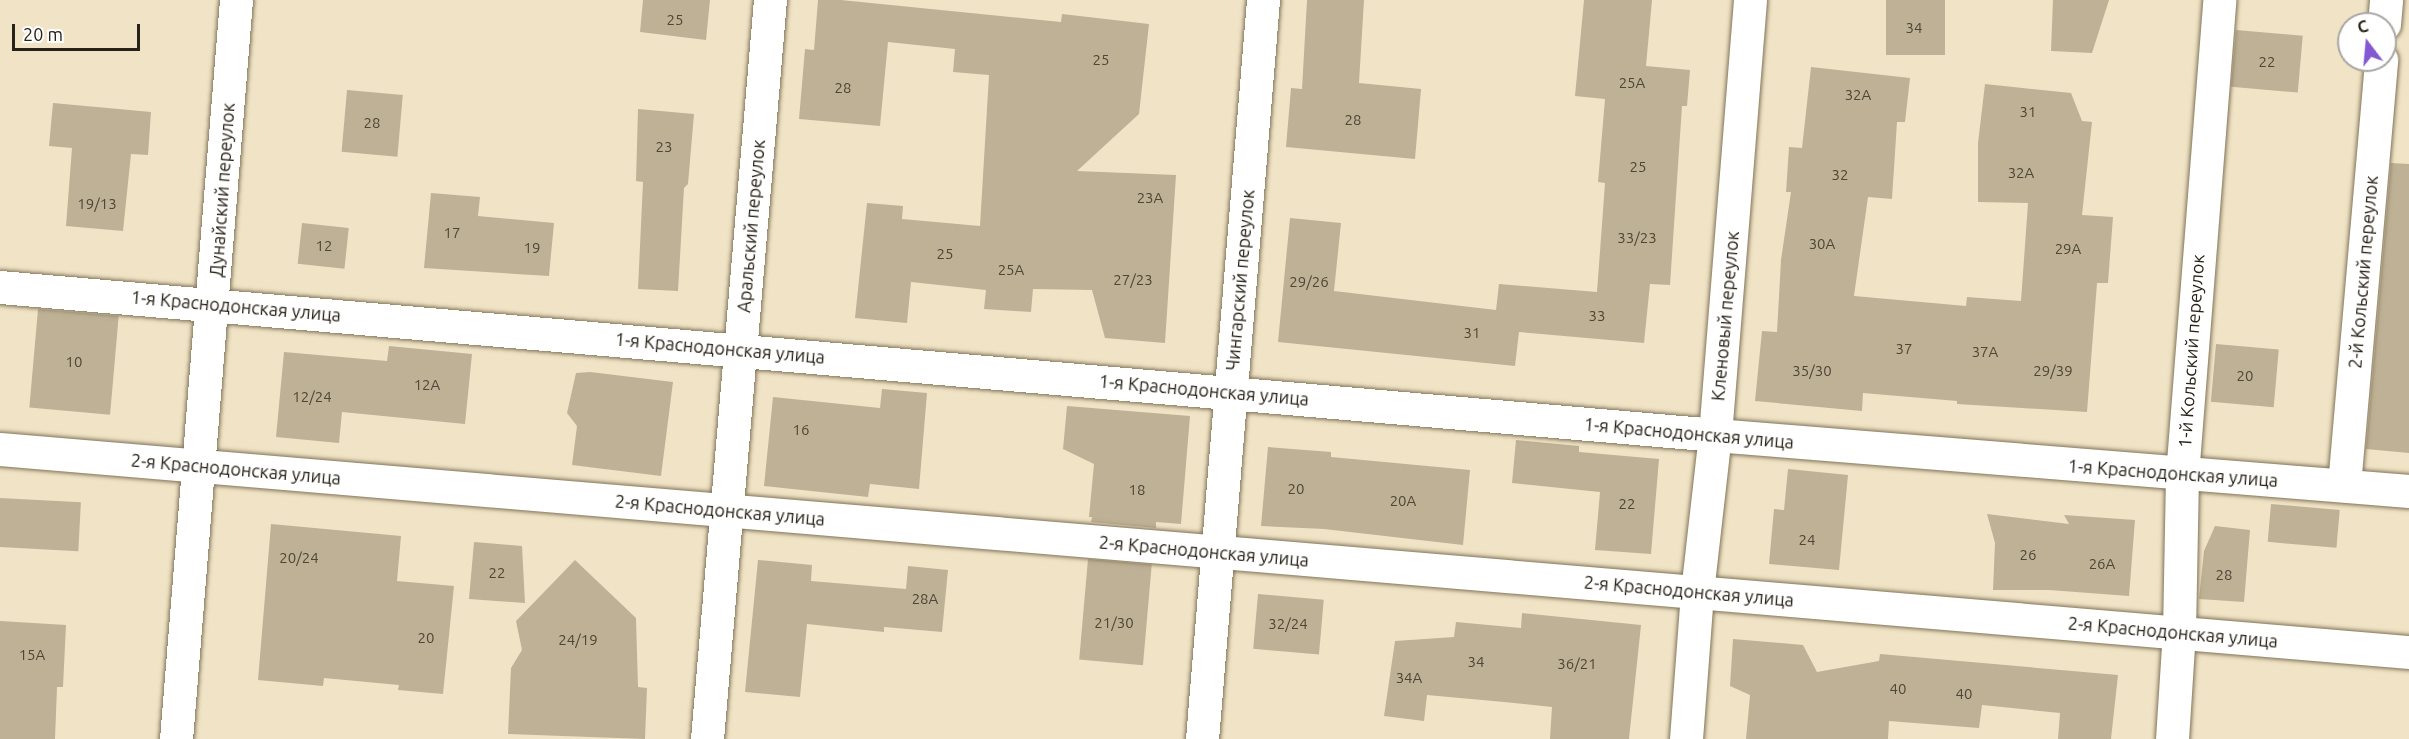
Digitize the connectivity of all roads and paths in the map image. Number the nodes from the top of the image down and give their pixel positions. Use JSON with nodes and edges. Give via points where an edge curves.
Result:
{"nodes":[{"id":1,"x":237,"y":0,"type":"edge"},
{"id":2,"x":770,"y":0,"type":"edge"},
{"id":3,"x":1263,"y":0,"type":"edge"},
{"id":4,"x":1750,"y":0,"type":"edge"},
{"id":5,"x":2219,"y":0,"type":"edge"},
{"id":6,"x":2380,"y":72,"type":"edge"},
{"id":7,"x":0,"y":287,"type":"edge"},
{"id":8,"x":213,"y":304,"type":"junction"},
{"id":9,"x":741,"y":350,"type":"junction"},
{"id":10,"x":1231,"y":392,"type":"junction"},
{"id":11,"x":1715,"y":435,"type":"junction"},
{"id":12,"x":0,"y":449,"type":"edge"},
{"id":13,"x":200,"y":466,"type":"junction"},
{"id":14,"x":2182,"y":475,"type":"junction"},
{"id":15,"x":2344,"y":485,"type":"junction"},
{"id":16,"x":2409,"y":491,"type":"edge"},
{"id":17,"x":727,"y":511,"type":"junction"},
{"id":18,"x":1217,"y":552,"type":"junction"},
{"id":19,"x":1697,"y":592,"type":"junction"},
{"id":20,"x":2179,"y":632,"type":"junction"},
{"id":21,"x":2409,"y":652,"type":"edge"},
{"id":22,"x":176,"y":739,"type":"edge"},
{"id":23,"x":707,"y":739,"type":"edge"},
{"id":24,"x":1202,"y":739,"type":"edge"},
{"id":25,"x":1686,"y":739,"type":"edge"},
{"id":26,"x":2172,"y":739,"type":"edge"}],
"edges":[{"from":1,"to":8,"type":"street","name":"Дунайский переулок"},
{"from":2,"to":9,"type":"street","name":"Аральский переулок"},
{"from":3,"to":10,"type":"street","name":"Чингарский переулок"},
{"from":4,"to":11,"type":"street","name":"Кленовый переулок"},
{"from":5,"to":14,"type":"street","name":"1-й Кольский переулок"},
{"from":6,"to":15,"type":"street","name":"2-й Кольский переулок"},
{"from":7,"to":8,"type":"street","name":"1-я Краснодонская улица"},
{"from":8,"to":9,"type":"street","name":"1-я Краснодонская улица"},
{"from":8,"to":13,"type":"street","name":"Дунайский переулок"},
{"from":9,"to":10,"type":"street","name":"1-я Краснодонская улица"},
{"from":9,"to":17,"type":"street","name":"Аральский переулок"},
{"from":10,"to":11,"type":"street","name":"1-я Краснодонская улица"},
{"from":10,"to":18,"type":"street","name":"Чингарский переулок"},
{"from":11,"to":14,"type":"street","name":"1-я Краснодонская улица"},
{"from":11,"to":19,"type":"street","name":"Кленовый переулок"},
{"from":12,"to":13,"type":"street","name":"2-я Краснодонская улица"},
{"from":13,"to":17,"type":"street","name":"2-я Краснодонская улица"},
{"from":13,"to":22,"type":"street","name":"Дунайский переулок"},
{"from":14,"to":15,"type":"street","name":"1-я Краснодонская улица"},
{"from":14,"to":20,"type":"street","name":"1-й Кольский переулок"},
{"from":15,"to":16,"type":"street","name":"1-я Краснодонская улица"},
{"from":17,"to":18,"type":"street","name":"2-я Краснодонская улица"},
{"from":17,"to":23,"type":"street","name":"Аральский переулок"},
{"from":18,"to":19,"type":"street","name":"2-я Краснодонская улица"},
{"from":18,"to":24,"type":"street","name":"Чингарский переулок"},
{"from":19,"to":20,"type":"street","name":"2-я Краснодонская улица"},
{"from":19,"to":25,"type":"street","name":"Кленовый переулок"},
{"from":20,"to":21,"type":"street","name":"2-я Краснодонская улица"},
{"from":20,"to":26,"type":"street","name":"1-й Кольский переулок"}]}
